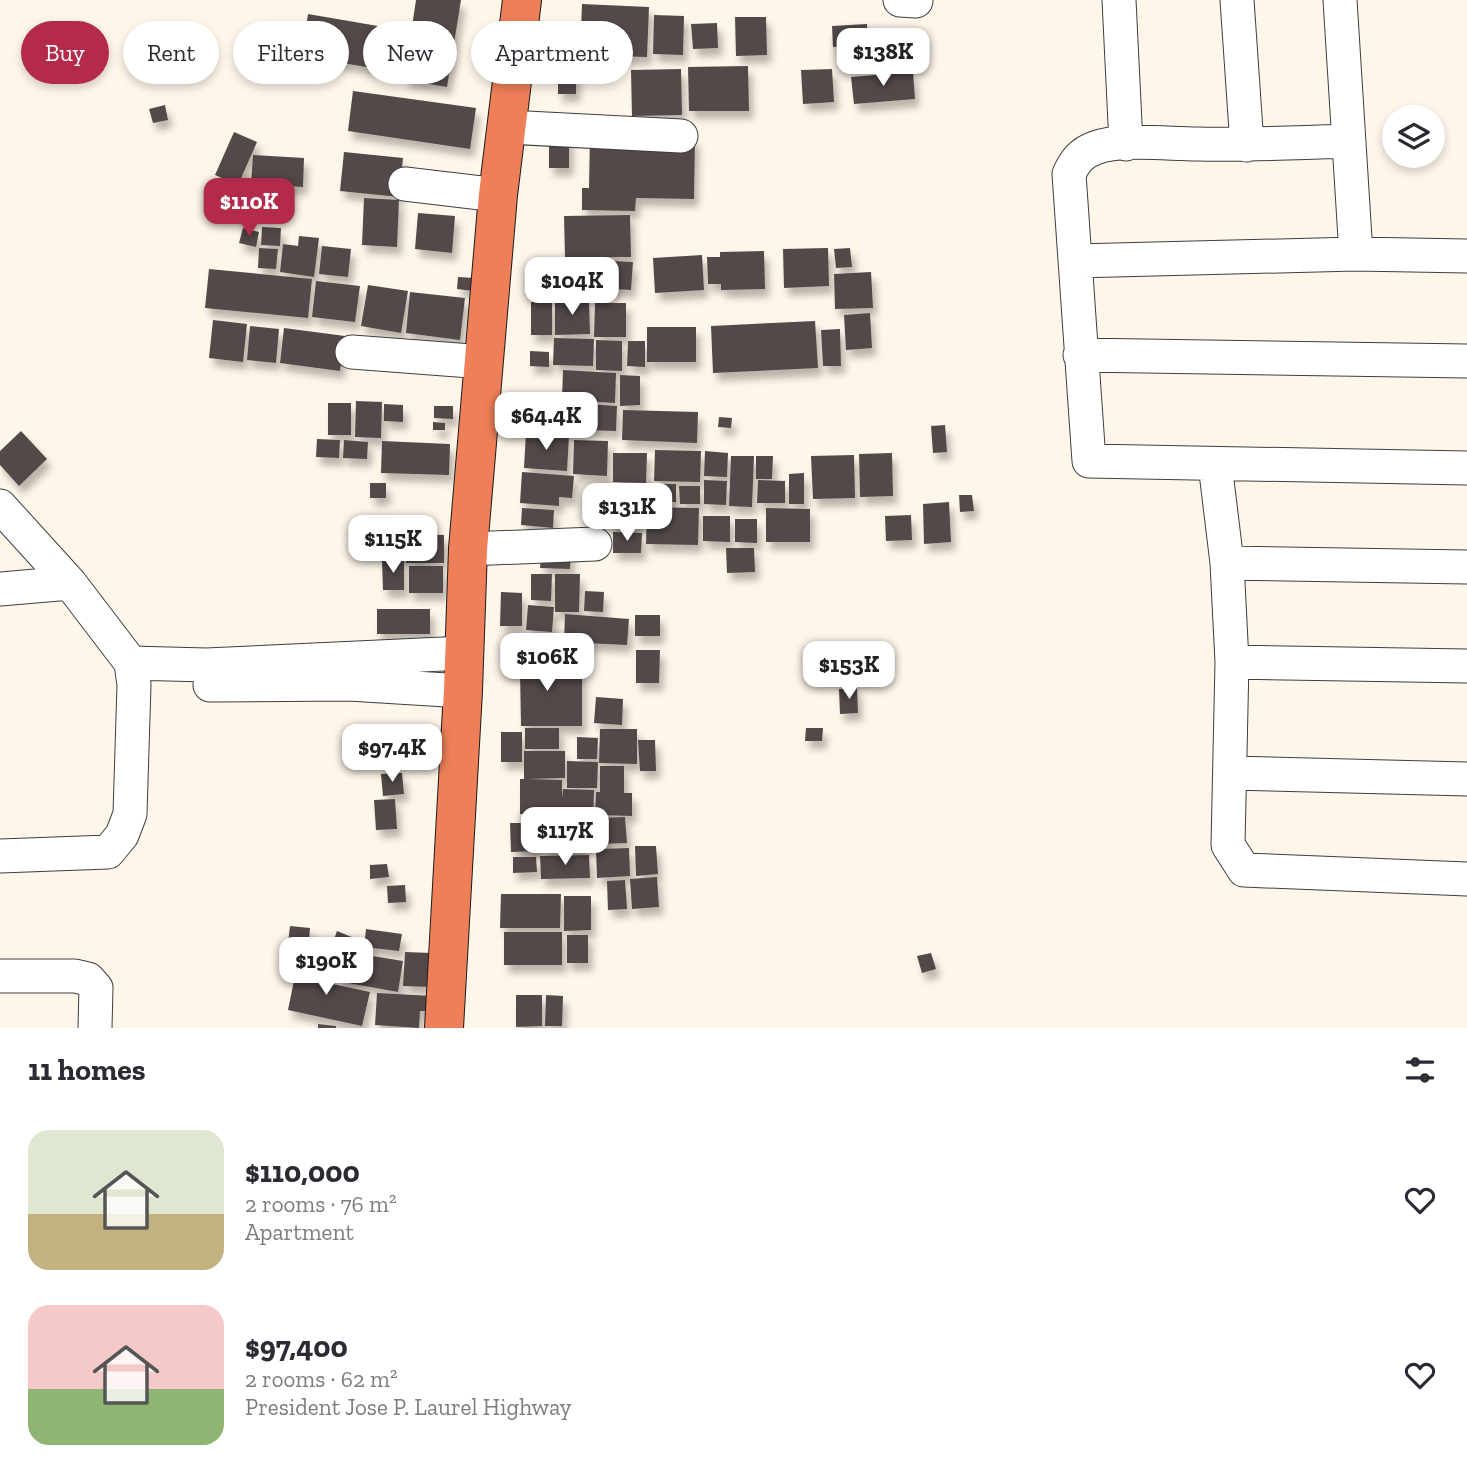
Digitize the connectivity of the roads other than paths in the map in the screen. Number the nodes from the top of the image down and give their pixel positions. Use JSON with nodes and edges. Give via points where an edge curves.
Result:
{"nodes":[{"id":1,"x":522,"y":0,"type":"edge"},
{"id":2,"x":1119,"y":0,"type":"edge"},
{"id":3,"x":1237,"y":0,"type":"edge"},
{"id":4,"x":1340,"y":0,"type":"edge"},
{"id":5,"x":506,"y":127,"type":"junction"},
{"id":6,"x":681,"y":136,"type":"dead end"},
{"id":7,"x":1349,"y":141,"type":"junction"},
{"id":8,"x":1126,"y":144,"type":"junction"},
{"id":9,"x":1247,"y":145,"type":"junction"},
{"id":10,"x":405,"y":184,"type":"dead end"},
{"id":11,"x":498,"y":195,"type":"junction"},
{"id":12,"x":1356,"y":254,"type":"junction"},
{"id":13,"x":1467,"y":256,"type":"edge"},
{"id":14,"x":1075,"y":261,"type":"junction"},
{"id":15,"x":352,"y":352,"type":"dead end"},
{"id":16,"x":1080,"y":355,"type":"junction"},
{"id":17,"x":1467,"y":361,"type":"edge"},
{"id":18,"x":484,"y":362,"type":"junction"},
{"id":19,"x":1215,"y":464,"type":"junction"},
{"id":20,"x":1467,"y":468,"type":"edge"},
{"id":21,"x":0,"y":506,"type":"edge"},
{"id":22,"x":595,"y":544,"type":"dead end"},
{"id":23,"x":468,"y":548,"type":"junction"},
{"id":24,"x":1227,"y":563,"type":"junction"},
{"id":25,"x":1467,"y":567,"type":"edge"},
{"id":26,"x":70,"y":583,"type":"junction"},
{"id":27,"x":0,"y":589,"type":"edge"},
{"id":28,"x":465,"y":653,"type":"junction"},
{"id":29,"x":1232,"y":662,"type":"junction"},
{"id":30,"x":1467,"y":666,"type":"edge"},
{"id":31,"x":349,"y":671,"type":"junction"},
{"id":32,"x":132,"y":674,"type":"junction"},
{"id":33,"x":463,"y":691,"type":"junction"},
{"id":34,"x":1230,"y":773,"type":"junction"},
{"id":35,"x":1467,"y":779,"type":"edge"},
{"id":36,"x":0,"y":856,"type":"edge"},
{"id":37,"x":1467,"y":879,"type":"edge"},
{"id":38,"x":0,"y":976,"type":"edge"},
{"id":39,"x":95,"y":1028,"type":"edge"},
{"id":40,"x":444,"y":1028,"type":"edge"}],
"edges":[{"from":1,"to":5,"type":"highway"},
{"from":2,"to":8,"type":"street"},
{"from":3,"to":9,"type":"street"},
{"from":4,"to":7,"type":"street"},
{"from":5,"to":6,"type":"street"},
{"from":5,"to":11,"type":"highway"},
{"from":7,"to":9,"type":"street"},
{"from":7,"to":12,"type":"street"},
{"from":8,"to":9,"type":"street"},
{"from":8,"to":14,"type":"street","via":[[1098,147],[1080,156],[1069,174]]},
{"from":10,"to":11,"type":"street"},
{"from":11,"to":18,"type":"highway"},
{"from":12,"to":13,"type":"street"},
{"from":12,"to":14,"type":"street"},
{"from":14,"to":16,"type":"street"},
{"from":15,"to":18,"type":"street"},
{"from":16,"to":17,"type":"street"},
{"from":16,"to":19,"type":"street","via":[[1089,461]]},
{"from":18,"to":23,"type":"highway"},
{"from":19,"to":20,"type":"street"},
{"from":19,"to":24,"type":"street"},
{"from":21,"to":26,"type":"street"},
{"from":22,"to":23,"type":"street"},
{"from":23,"to":28,"type":"highway"},
{"from":24,"to":25,"type":"street"},
{"from":24,"to":29,"type":"street"},
{"from":26,"to":27,"type":"street"},
{"from":26,"to":32,"type":"street"},
{"from":28,"to":31,"type":"street"},
{"from":28,"to":33,"type":"highway"},
{"from":29,"to":30,"type":"street"},
{"from":29,"to":34,"type":"street"},
{"from":31,"to":32,"type":"street","via":[[253,673],[206,664]]},
{"from":31,"to":33,"type":"street"},
{"from":32,"to":36,"type":"street","via":[[130,814],[122,835],[108,852]]},
{"from":33,"to":40,"type":"highway"},
{"from":34,"to":35,"type":"street"},
{"from":34,"to":37,"type":"street","via":[[1228,845],[1244,870]]},
{"from":38,"to":39,"type":"street","via":[[88,979],[96,988]]}]}
